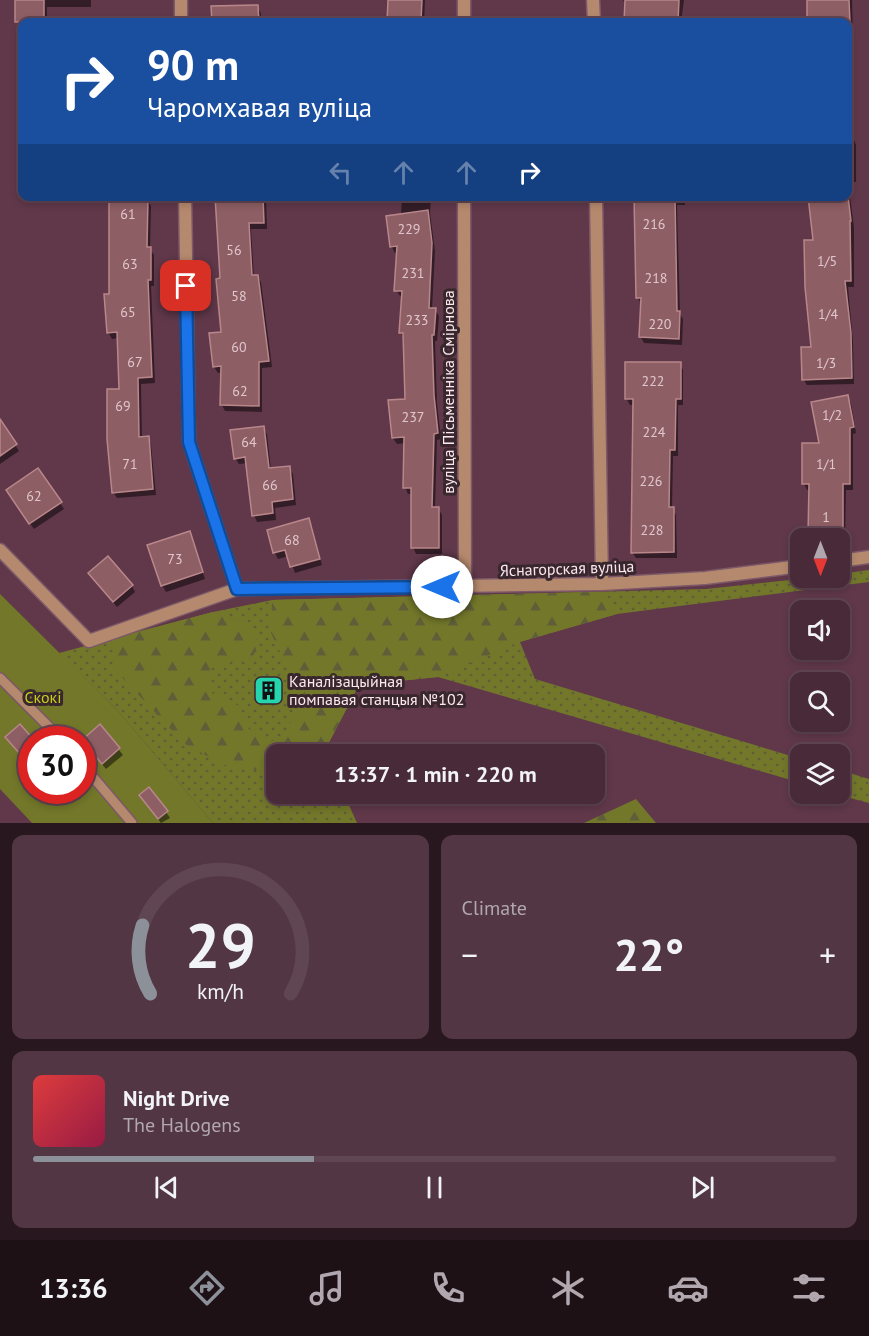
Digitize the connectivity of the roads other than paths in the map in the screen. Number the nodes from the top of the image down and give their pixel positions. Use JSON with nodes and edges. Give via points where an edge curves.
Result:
{"nodes":[{"id":1,"x":181,"y":0,"type":"edge"},
{"id":2,"x":464,"y":0,"type":"edge"},
{"id":3,"x":593,"y":0,"type":"edge"},
{"id":4,"x":181,"y":18,"type":"edge"},
{"id":5,"x":464,"y":18,"type":"edge"},
{"id":6,"x":594,"y":18,"type":"edge"},
{"id":7,"x":184,"y":201,"type":"edge"},
{"id":8,"x":464,"y":201,"type":"edge"},
{"id":9,"x":596,"y":201,"type":"edge"},
{"id":10,"x":0,"y":550,"type":"edge"},
{"id":11,"x":869,"y":557,"type":"edge"},
{"id":12,"x":850,"y":560,"type":"edge"},
{"id":13,"x":790,"y":567,"type":"edge"},
{"id":14,"x":602,"y":584,"type":"junction"},
{"id":15,"x":465,"y":586,"type":"junction"},
{"id":16,"x":237,"y":589,"type":"junction"},
{"id":17,"x":0,"y":678,"type":"edge"},
{"id":18,"x":48,"y":726,"type":"edge"},
{"id":19,"x":96,"y":781,"type":"edge"},
{"id":20,"x":132,"y":823,"type":"edge"}],
"edges":[{"from":1,"to":4,"type":"street"},
{"from":2,"to":5,"type":"street"},
{"from":3,"to":6,"type":"street"},
{"from":7,"to":16,"type":"street","via":[[189,442]]},
{"from":8,"to":15,"type":"street","name":"вуліца Пісьменніка Смірнова"},
{"from":9,"to":14,"type":"street"},
{"from":10,"to":16,"type":"street","name":"Яснагорская вуліца","via":[[90,640]]},
{"from":11,"to":12,"type":"street"},
{"from":13,"to":14,"type":"street","name":"Яснагорская вуліца","via":[[705,578]]},
{"from":14,"to":15,"type":"street","name":"Яснагорская вуліца"},
{"from":15,"to":16,"type":"street","name":"Яснагорская вуліца"},
{"from":17,"to":18,"type":"lane"},
{"from":19,"to":20,"type":"lane"}]}
